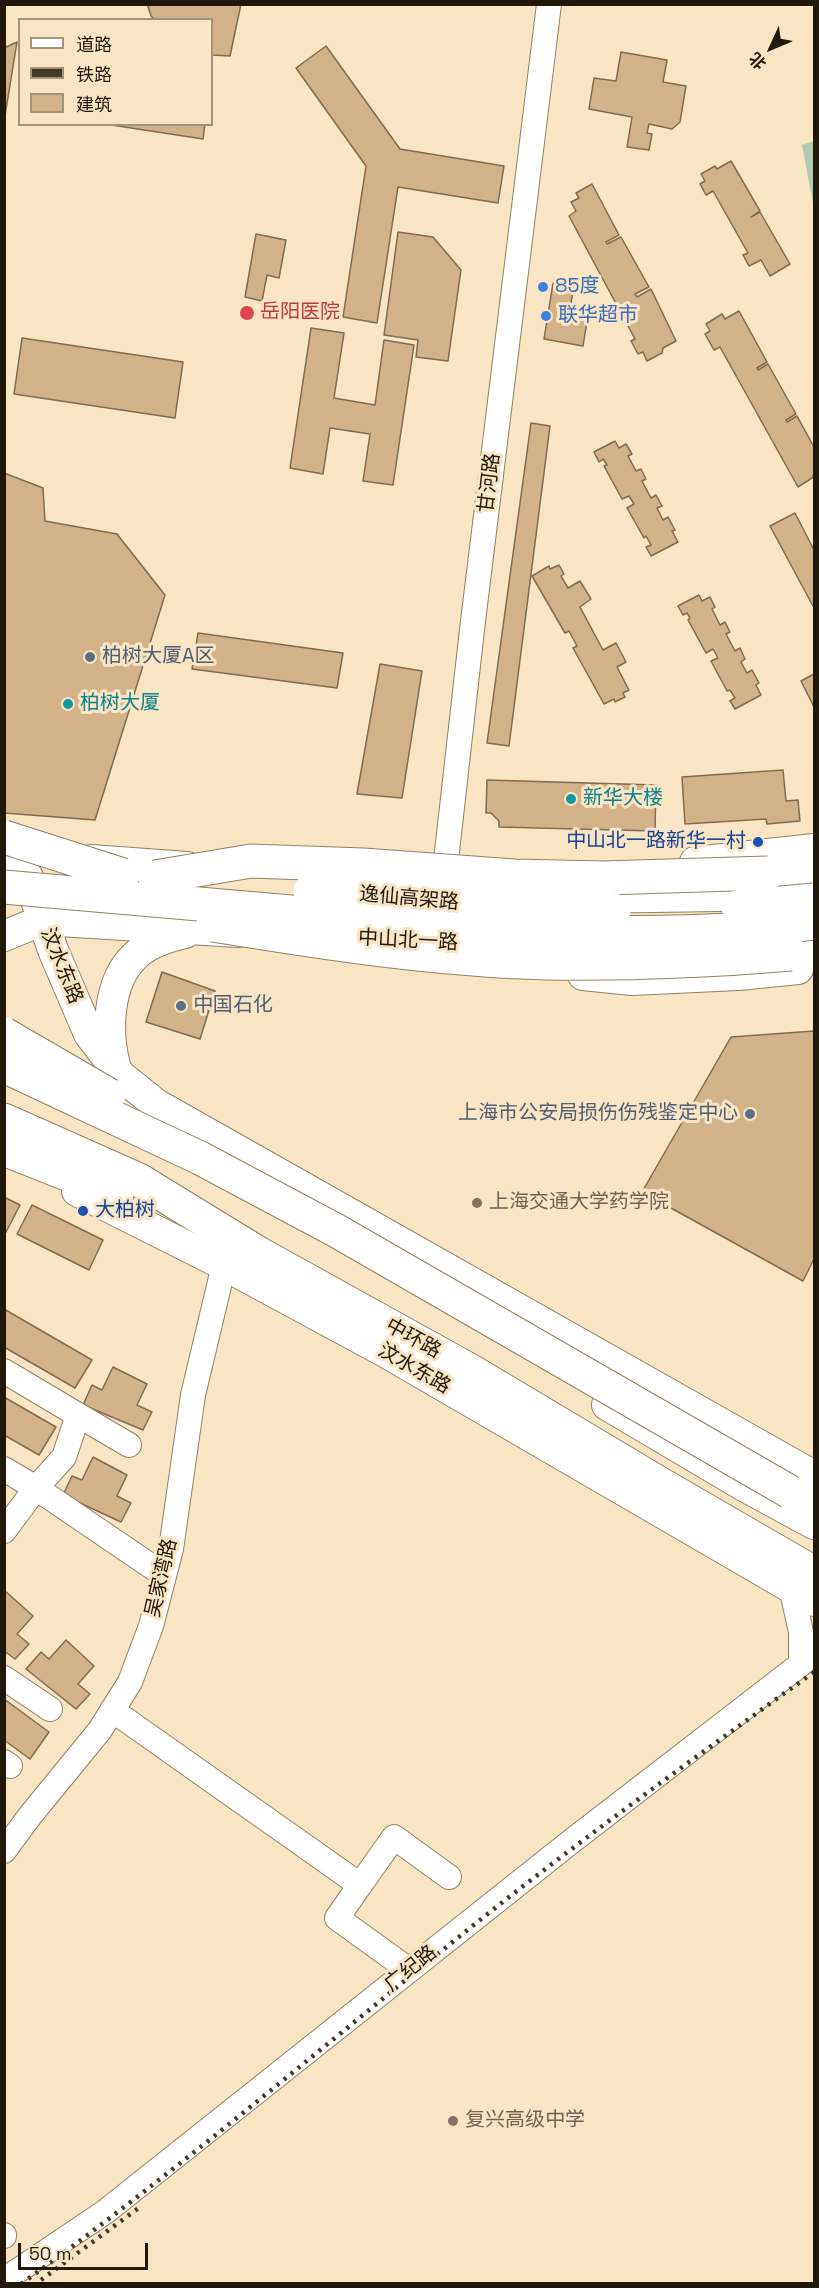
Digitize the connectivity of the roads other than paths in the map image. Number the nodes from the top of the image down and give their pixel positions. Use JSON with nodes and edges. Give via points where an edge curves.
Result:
{"nodes":[{"id":1,"x":549,"y":4,"type":"edge"},
{"id":2,"x":814,"y":849,"type":"edge"},
{"id":3,"x":8,"y":869,"type":"edge"},
{"id":4,"x":814,"y":869,"type":"edge"},
{"id":5,"x":444,"y":874,"type":"junction"},
{"id":6,"x":155,"y":877,"type":"junction"},
{"id":7,"x":814,"y":885,"type":"edge"},
{"id":8,"x":4,"y":897,"type":"edge"},
{"id":9,"x":814,"y":900,"type":"edge"},
{"id":10,"x":43,"y":920,"type":"junction"},
{"id":11,"x":814,"y":923,"type":"edge"},
{"id":12,"x":200,"y":930,"type":"junction"},
{"id":13,"x":4,"y":936,"type":"edge"},
{"id":14,"x":809,"y":952,"type":"edge"},
{"id":15,"x":442,"y":953,"type":"junction"},
{"id":16,"x":4,"y":1034,"type":"edge"},
{"id":17,"x":4,"y":1066,"type":"edge"},
{"id":18,"x":119,"y":1073,"type":"junction"},
{"id":19,"x":4,"y":1114,"type":"edge"},
{"id":20,"x":4,"y":1120,"type":"edge"},
{"id":21,"x":4,"y":1149,"type":"edge"},
{"id":22,"x":4,"y":1154,"type":"edge"},
{"id":23,"x":337,"y":1231,"type":"junction"},
{"id":24,"x":258,"y":1253,"type":"junction"},
{"id":25,"x":224,"y":1265,"type":"junction"},
{"id":26,"x":562,"y":1332,"type":"junction"},
{"id":27,"x":4,"y":1371,"type":"edge"},
{"id":28,"x":601,"y":1401,"type":"junction"},
{"id":29,"x":78,"y":1415,"type":"junction"},
{"id":30,"x":129,"y":1445,"type":"dead end"},
{"id":31,"x":4,"y":1469,"type":"edge"},
{"id":32,"x":814,"y":1476,"type":"edge"},
{"id":33,"x":36,"y":1488,"type":"junction"},
{"id":34,"x":814,"y":1506,"type":"edge"},
{"id":35,"x":814,"y":1524,"type":"edge"},
{"id":36,"x":4,"y":1531,"type":"edge"},
{"id":37,"x":814,"y":1557,"type":"edge"},
{"id":38,"x":164,"y":1575,"type":"junction"},
{"id":39,"x":807,"y":1587,"type":"edge"},
{"id":40,"x":808,"y":1659,"type":"edge"},
{"id":41,"x":4,"y":1678,"type":"edge"},
{"id":42,"x":51,"y":1709,"type":"dead end"},
{"id":43,"x":112,"y":1710,"type":"junction"},
{"id":44,"x":4,"y":1851,"type":"edge"},
{"id":45,"x":449,"y":1877,"type":"dead end"},
{"id":46,"x":360,"y":1885,"type":"junction"},
{"id":47,"x":409,"y":1970,"type":"junction"},
{"id":48,"x":4,"y":2280,"type":"edge"}],
"edges":[{"from":1,"to":5,"type":"street","name":"甘河路"},
{"from":2,"to":5,"type":"main road","via":[[673,864]]},
{"from":3,"to":5,"type":"main road","via":[[52,857],[394,884]]},
{"from":3,"to":6,"type":"highway","name":"逸仙高架路","bridge":true},
{"from":3,"to":10,"type":"main road","name":"汶水东路"},
{"from":3,"to":11,"type":"highway","name":"逸仙高架路","bridge":true,"via":[[436,925],[562,932],[700,931]]},
{"from":3,"to":14,"type":"highway","bridge":true,"via":[[272,934],[387,951],[544,963],[709,961]]},
{"from":4,"to":6,"type":"highway","bridge":true,"via":[[603,878],[251,861]]},
{"from":5,"to":7,"type":"main road","via":[[568,899],[719,896]]},
{"from":5,"to":15,"type":"street","name":"甘河路"},
{"from":6,"to":9,"type":"highway","name":"逸仙高架路","bridge":true,"via":[[501,906],[599,910],[745,907]]},
{"from":8,"to":10,"type":"main road"},
{"from":10,"to":12,"type":"main road","name":"中山北一路"},
{"from":10,"to":13,"type":"main road","name":"中山北一路"},
{"from":10,"to":18,"type":"main road","name":"汶水东路","via":[[90,1034]]},
{"from":12,"to":15,"type":"main road","name":"中山北一路","via":[[387,941]]},
{"from":12,"to":18,"type":"main road","via":[[148,947],[125,968],[109,1028],[110,1047]]},
{"from":14,"to":15,"type":"main road","name":"中山北一路","via":[[738,975],[633,980]]},
{"from":16,"to":23,"type":"highway","bridge":true},
{"from":17,"to":23,"type":"highway","bridge":true,"via":[[201,1158]]},
{"from":18,"to":26,"type":"main road","name":"汶水东路","via":[[156,1104]]},
{"from":18,"to":28,"type":"main road","name":"汶水东路","via":[[156,1129],[179,1154],[200,1169],[393,1277]]},
{"from":19,"to":37,"type":"main road","name":"汶水东路","via":[[93,1154],[300,1262],[540,1396]]},
{"from":20,"to":24,"type":"highway","name":"中环路","via":[[139,1180]]},
{"from":21,"to":24,"type":"highway"},
{"from":22,"to":25,"type":"main road","name":"汶水东路"},
{"from":23,"to":34,"type":"highway","bridge":true},
{"from":24,"to":39,"type":"highway","name":"中环路","via":[[471,1371],[662,1485]]},
{"from":25,"to":38,"type":"street","name":"吴家湾路","via":[[193,1395]]},
{"from":25,"to":39,"type":"main road","name":"汶水东路"},
{"from":26,"to":28,"type":"main road"},
{"from":26,"to":32,"type":"main road","name":"汶水东路"},
{"from":27,"to":29,"type":"street"},
{"from":28,"to":35,"type":"main road","name":"汶水东路"},
{"from":29,"to":30,"type":"street"},
{"from":29,"to":33,"type":"street","via":[[64,1457]]},
{"from":31,"to":33,"type":"street"},
{"from":33,"to":36,"type":"street"},
{"from":33,"to":38,"type":"street"},
{"from":38,"to":43,"type":"street","name":"吴家湾路","via":[[151,1626],[130,1682]]},
{"from":39,"to":40,"type":"street","via":[[801,1632]]},
{"from":40,"to":47,"type":"street","name":"广纪路"},
{"from":41,"to":42,"type":"street"},
{"from":43,"to":44,"type":"street","name":"吴家湾路"},
{"from":43,"to":46,"type":"street"},
{"from":45,"to":46,"type":"street","via":[[394,1837]]},
{"from":46,"to":47,"type":"street","via":[[337,1917]]},
{"from":47,"to":48,"type":"street","name":"广纪路","via":[[105,2212]]}]}
